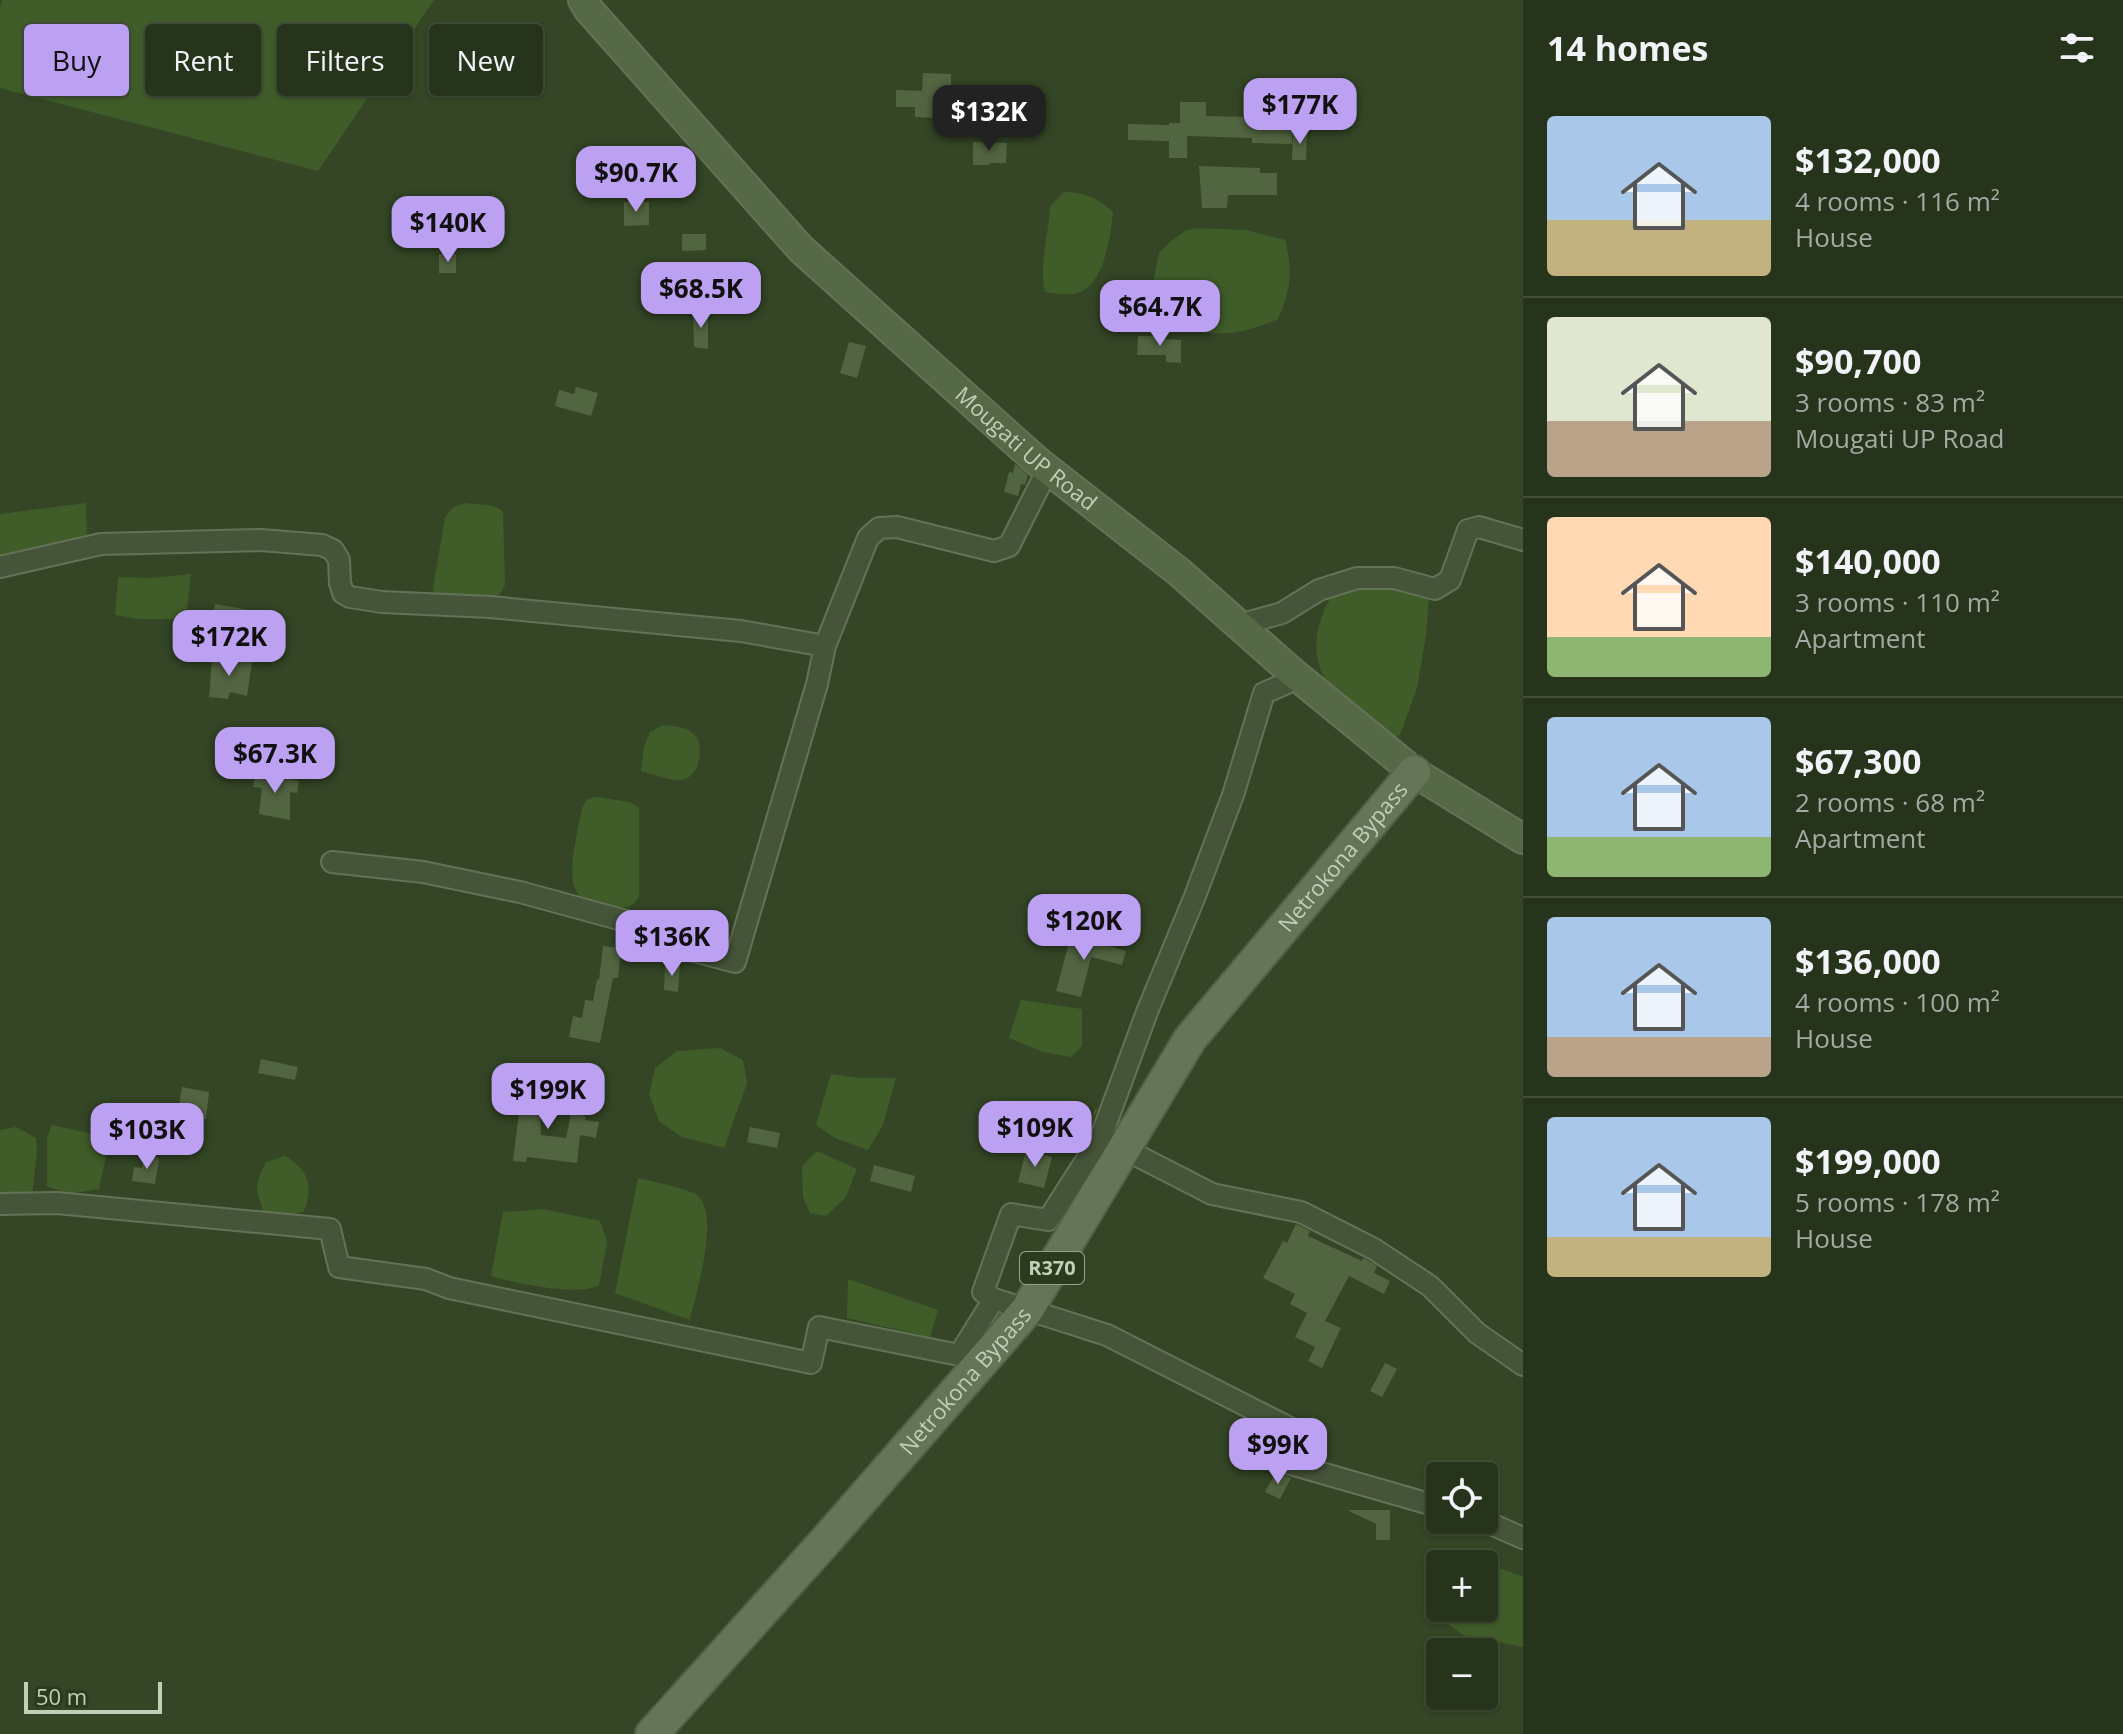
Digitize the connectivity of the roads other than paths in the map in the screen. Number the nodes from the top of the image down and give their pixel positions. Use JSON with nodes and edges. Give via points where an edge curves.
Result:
{"nodes":[{"id":1,"x":583,"y":0,"type":"edge"},
{"id":2,"x":1048,"y":469,"type":"junction"},
{"id":3,"x":1523,"y":540,"type":"edge"},
{"id":4,"x":0,"y":567,"type":"edge"},
{"id":5,"x":1239,"y":625,"type":"junction"},
{"id":6,"x":825,"y":646,"type":"junction"},
{"id":7,"x":1293,"y":673,"type":"junction"},
{"id":8,"x":1414,"y":772,"type":"junction"},
{"id":9,"x":1523,"y":839,"type":"edge"},
{"id":10,"x":332,"y":862,"type":"dead end"},
{"id":11,"x":1112,"y":1143,"type":"junction"},
{"id":12,"x":0,"y":1204,"type":"edge"},
{"id":13,"x":994,"y":1299,"type":"junction"},
{"id":14,"x":1027,"y":1310,"type":"junction"},
{"id":15,"x":1523,"y":1365,"type":"edge"},
{"id":16,"x":1426,"y":1503,"type":"edge"},
{"id":17,"x":1498,"y":1527,"type":"edge"},
{"id":18,"x":1523,"y":1538,"type":"edge"},
{"id":19,"x":652,"y":1734,"type":"edge"}],
"edges":[{"from":1,"to":2,"type":"street","name":"Mougati UP Road","via":[[801,249]]},
{"from":2,"to":5,"type":"street","name":"Mougati UP Road"},
{"from":2,"to":6,"type":"street","via":[[1009,546],[994,551],[897,527],[879,528],[868,538]]},
{"from":3,"to":5,"type":"street","via":[[1479,527],[1468,530],[1450,580],[1435,589],[1394,578],[1357,578],[1319,590],[1282,613]]},
{"from":4,"to":6,"type":"street","via":[[101,544],[261,540],[322,545],[339,560],[340,583],[350,597],[725,630]]},
{"from":5,"to":7,"type":"street","name":"Mougati UP Road"},
{"from":6,"to":10,"type":"street","via":[[735,962],[679,947],[634,947],[626,921],[520,892],[423,872]]},
{"from":7,"to":8,"type":"street","name":"Mougati UP Road"},
{"from":7,"to":11,"type":"street","via":[[1287,683],[1264,693],[1233,795],[1147,1012]]},
{"from":8,"to":9,"type":"street","name":"Mougati UP Road"},
{"from":8,"to":11,"type":"main road","name":"Netrokona Bypass","number":"R370","via":[[1190,1039]]},
{"from":11,"to":13,"type":"street","via":[[1048,1220],[1011,1214],[983,1292]]},
{"from":11,"to":14,"type":"main road","name":"Netrokona Bypass","number":"R370"},
{"from":11,"to":15,"type":"street","via":[[1212,1194],[1301,1212],[1374,1249],[1430,1286],[1477,1333]]},
{"from":12,"to":13,"type":"street","via":[[57,1203],[330,1229],[339,1267],[426,1279],[811,1363],[819,1327],[959,1355]]},
{"from":13,"to":14,"type":"street"},
{"from":14,"to":16,"type":"street","via":[[1107,1335],[1288,1427],[1280,1461]]},
{"from":14,"to":19,"type":"main road","name":"Netrokona Bypass","number":"R370"},
{"from":17,"to":18,"type":"street"}]}
